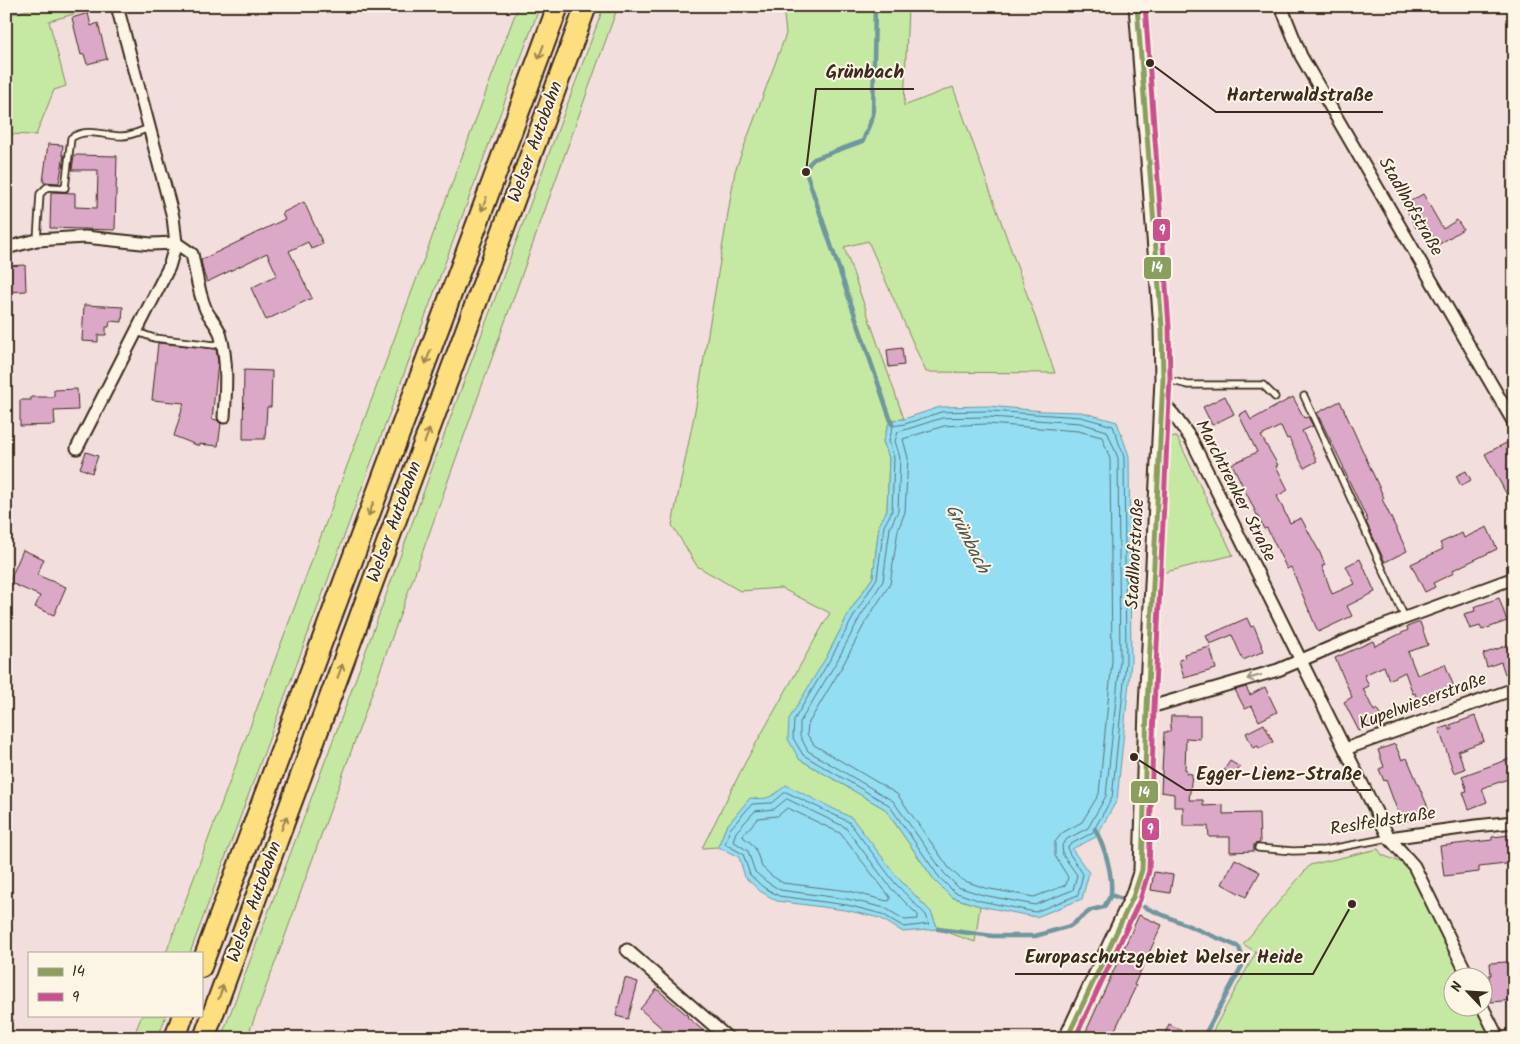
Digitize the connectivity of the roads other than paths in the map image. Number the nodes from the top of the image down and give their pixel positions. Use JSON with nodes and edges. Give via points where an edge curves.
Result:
{"nodes":[{"id":1,"x":117,"y":6,"type":"edge"},
{"id":2,"x":558,"y":6,"type":"edge"},
{"id":3,"x":586,"y":6,"type":"edge"},
{"id":4,"x":1137,"y":6,"type":"edge"},
{"id":5,"x":1281,"y":6,"type":"edge"},
{"id":6,"x":149,"y":128,"type":"junction"},
{"id":7,"x":36,"y":240,"type":"junction"},
{"id":8,"x":176,"y":243,"type":"junction"},
{"id":9,"x":6,"y":248,"type":"edge"},
{"id":10,"x":137,"y":332,"type":"junction"},
{"id":11,"x":222,"y":343,"type":"junction"},
{"id":12,"x":1162,"y":379,"type":"junction"},
{"id":13,"x":1275,"y":396,"type":"dead end"},
{"id":14,"x":1304,"y":396,"type":"dead end"},
{"id":15,"x":1162,"y":401,"type":"junction"},
{"id":16,"x":224,"y":418,"type":"dead end"},
{"id":17,"x":1514,"y":424,"type":"edge"},
{"id":18,"x":77,"y":448,"type":"dead end"},
{"id":19,"x":1514,"y":578,"type":"edge"},
{"id":20,"x":1405,"y":618,"type":"junction"},
{"id":21,"x":1300,"y":661,"type":"junction"},
{"id":22,"x":1514,"y":689,"type":"edge"},
{"id":23,"x":1147,"y":708,"type":"junction"},
{"id":24,"x":1345,"y":749,"type":"junction"},
{"id":25,"x":1514,"y":822,"type":"edge"},
{"id":26,"x":1389,"y":838,"type":"junction"},
{"id":27,"x":1258,"y":848,"type":"dead end"},
{"id":28,"x":627,"y":950,"type":"dead end"},
{"id":29,"x":202,"y":964,"type":"edge"},
{"id":30,"x":1463,"y":966,"type":"edge"},
{"id":31,"x":184,"y":1016,"type":"edge"},
{"id":32,"x":1487,"y":1016,"type":"edge"},
{"id":33,"x":175,"y":1038,"type":"edge"},
{"id":34,"x":204,"y":1038,"type":"edge"},
{"id":35,"x":728,"y":1038,"type":"edge"},
{"id":36,"x":1066,"y":1038,"type":"edge"},
{"id":37,"x":1498,"y":1038,"type":"edge"}],
"edges":[{"from":1,"to":6,"type":"street"},
{"from":2,"to":29,"type":"highway","name":"Welser Autobahn","one_way":true},
{"from":34,"to":3,"type":"highway","name":"Welser Autobahn","one_way":true},
{"from":4,"to":12,"type":"street","via":[[1162,328]]},
{"from":5,"to":17,"type":"street","name":"Stadlhofstraße","via":[[1301,56]]},
{"from":6,"to":7,"type":"lane","via":[[124,136],[88,132],[71,138],[65,188],[47,187],[40,194]]},
{"from":6,"to":8,"type":"street","via":[[173,217]]},
{"from":7,"to":8,"type":"street","via":[[85,237],[151,244]]},
{"from":7,"to":9,"type":"street"},
{"from":8,"to":10,"type":"street","via":[[169,267]]},
{"from":8,"to":11,"type":"street","via":[[192,254],[200,294],[219,330]]},
{"from":10,"to":11,"type":"lane","via":[[154,338],[214,345]]},
{"from":10,"to":18,"type":"street"},
{"from":11,"to":16,"type":"street","via":[[226,373]]},
{"from":12,"to":13,"type":"lane","via":[[1188,386],[1263,385]]},
{"from":12,"to":15,"type":"street"},
{"from":14,"to":20,"type":"lane"},
{"from":15,"to":21,"type":"street","name":"Marchtrenker Straße","via":[[1191,439]]},
{"from":15,"to":23,"type":"street","name":"Stadlhofstraße"},
{"from":19,"to":20,"type":"street"},
{"from":20,"to":21,"type":"street"},
{"from":21,"to":23,"type":"street","one_way":true},
{"from":21,"to":24,"type":"street","name":"Marchtrenker Straße"},
{"from":22,"to":24,"type":"street","name":"Kupelwieserstraße"},
{"from":23,"to":36,"type":"street","name":"Stadlhofstraße","via":[[1142,863],[1138,886]]},
{"from":24,"to":26,"type":"street","name":"Marchtrenker Straße"},
{"from":25,"to":26,"type":"street","name":"Reslfeldstraße"},
{"from":26,"to":27,"type":"lane","name":"Reslfeldstraße","via":[[1325,850],[1293,852]]},
{"from":26,"to":30,"type":"street","name":"Marchtrenker Straße","via":[[1414,866]]},
{"from":28,"to":35,"type":"street"},
{"from":31,"to":33,"type":"highway"},
{"from":32,"to":37,"type":"street"}]}
